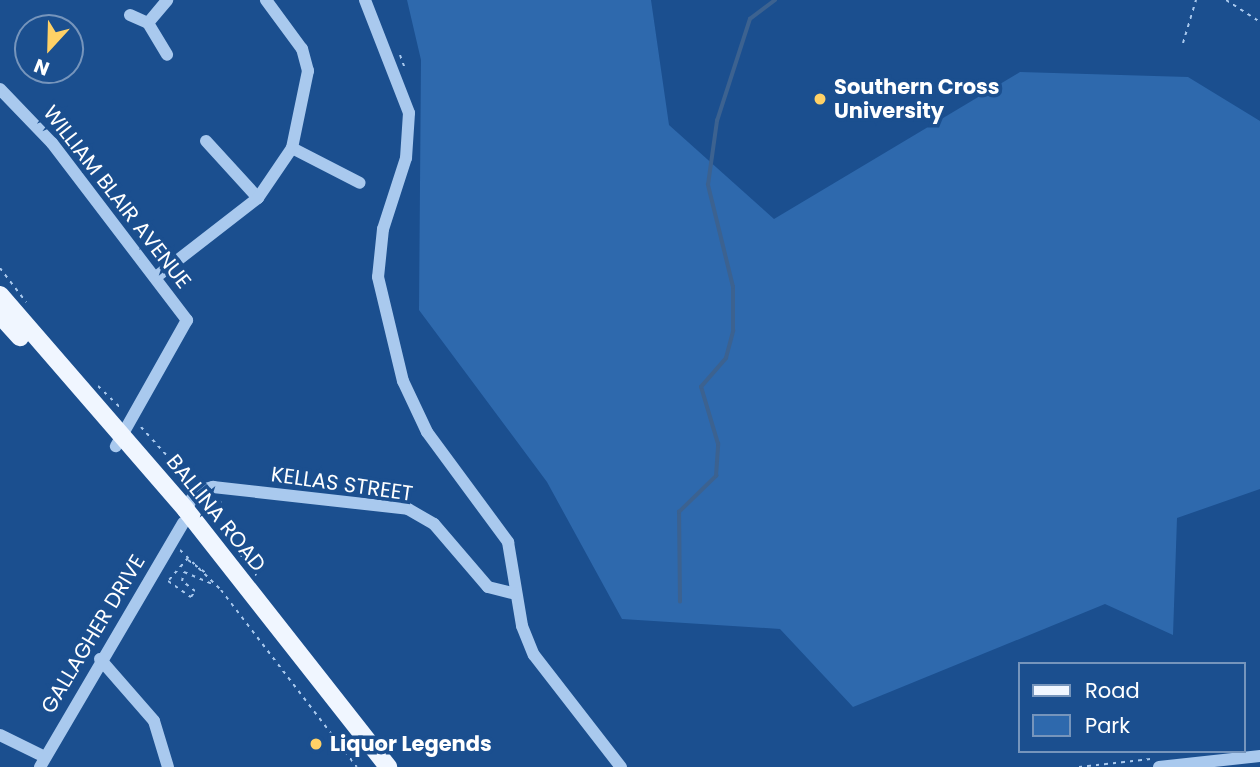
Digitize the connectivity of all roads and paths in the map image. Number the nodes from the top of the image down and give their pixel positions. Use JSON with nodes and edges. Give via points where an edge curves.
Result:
{"nodes":[{"id":1,"x":167,"y":0,"type":"edge"},
{"id":2,"x":266,"y":0,"type":"edge"},
{"id":3,"x":365,"y":0,"type":"edge"},
{"id":4,"x":1196,"y":0,"type":"edge"},
{"id":5,"x":1226,"y":0,"type":"edge"},
{"id":6,"x":130,"y":15,"type":"dead end"},
{"id":7,"x":1260,"y":22,"type":"edge"},
{"id":8,"x":148,"y":23,"type":"junction"},
{"id":9,"x":1183,"y":43,"type":"dead end"},
{"id":10,"x":397,"y":48,"type":"dead end"},
{"id":11,"x":167,"y":55,"type":"dead end"},
{"id":12,"x":407,"y":75,"type":"dead end"},
{"id":13,"x":0,"y":89,"type":"edge"},
{"id":14,"x":206,"y":141,"type":"dead end"},
{"id":15,"x":292,"y":148,"type":"junction"},
{"id":16,"x":360,"y":183,"type":"dead end"},
{"id":17,"x":258,"y":198,"type":"junction"},
{"id":18,"x":156,"y":277,"type":"junction"},
{"id":19,"x":0,"y":295,"type":"edge"},
{"id":20,"x":0,"y":315,"type":"edge"},
{"id":21,"x":138,"y":424,"type":"dead end"},
{"id":22,"x":120,"y":441,"type":"junction"},
{"id":23,"x":193,"y":485,"type":"dead end"},
{"id":24,"x":229,"y":488,"type":"junction"},
{"id":25,"x":184,"y":517,"type":"junction"},
{"id":26,"x":211,"y":520,"type":"dead end"},
{"id":27,"x":170,"y":544,"type":"junction"},
{"id":28,"x":207,"y":574,"type":"junction"},
{"id":29,"x":215,"y":584,"type":"junction"},
{"id":30,"x":516,"y":594,"type":"junction"},
{"id":31,"x":100,"y":659,"type":"junction"},
{"id":32,"x":0,"y":735,"type":"edge"},
{"id":33,"x":1260,"y":756,"type":"edge"},
{"id":34,"x":41,"y":761,"type":"edge"},
{"id":35,"x":1162,"y":762,"type":"edge"},
{"id":36,"x":168,"y":767,"type":"edge"},
{"id":37,"x":357,"y":767,"type":"edge"},
{"id":38,"x":373,"y":767,"type":"edge"},
{"id":39,"x":388,"y":767,"type":"edge"},
{"id":40,"x":621,"y":767,"type":"edge"},
{"id":41,"x":1079,"y":767,"type":"edge"}],
"edges":[{"from":1,"to":8,"type":"street"},
{"from":2,"to":15,"type":"street","via":[[296,38],[308,71]]},
{"from":3,"to":30,"type":"street","via":[[410,113],[406,158],[380,253],[386,322],[418,415],[509,542]]},
{"from":4,"to":9,"type":"path"},
{"from":5,"to":7,"type":"path"},
{"from":6,"to":8,"type":"street"},
{"from":8,"to":11,"type":"street"},
{"from":10,"to":12,"type":"path"},
{"from":13,"to":18,"type":"street","name":"WILLIAM BLAIR AVENUE","via":[[30,116]]},
{"from":14,"to":17,"type":"street"},
{"from":15,"to":16,"type":"street"},
{"from":15,"to":17,"type":"street"},
{"from":17,"to":18,"type":"street"},
{"from":18,"to":22,"type":"street","name":"WILLIAM BLAIR AVENUE","via":[[186,325]]},
{"from":19,"to":22,"type":"main road","name":"BALLINA ROAD"},
{"from":20,"to":22,"type":"main road","name":"BALLINA ROAD"},
{"from":21,"to":23,"type":"path"},
{"from":22,"to":25,"type":"main road","name":"BALLINA ROAD"},
{"from":24,"to":25,"type":"street","name":"KELLAS STREET","via":[[199,490]]},
{"from":24,"to":26,"type":"path"},
{"from":24,"to":30,"type":"street","name":"KELLAS STREET","via":[[408,509],[434,524],[480,581]]},
{"from":25,"to":27,"type":"street","name":"GALLAGHER DRIVE"},
{"from":25,"to":38,"type":"main road","name":"BALLINA ROAD"},
{"from":25,"to":39,"type":"main road","name":"BALLINA ROAD"},
{"from":27,"to":28,"type":"path","via":[[190,552]]},
{"from":27,"to":31,"type":"street","name":"GALLAGHER DRIVE"},
{"from":28,"to":29,"type":"path"},
{"from":28,"to":29,"type":"path","via":[[188,559],[167,581],[191,597],[195,592],[181,579],[184,572],[205,586]]},
{"from":29,"to":37,"type":"path"},
{"from":30,"to":40,"type":"street","via":[[534,655]]},
{"from":31,"to":34,"type":"street","name":"GALLAGHER DRIVE"},
{"from":31,"to":36,"type":"street","via":[[155,721]]},
{"from":32,"to":34,"type":"street"},
{"from":33,"to":35,"type":"street"},
{"from":35,"to":41,"type":"path"}]}
